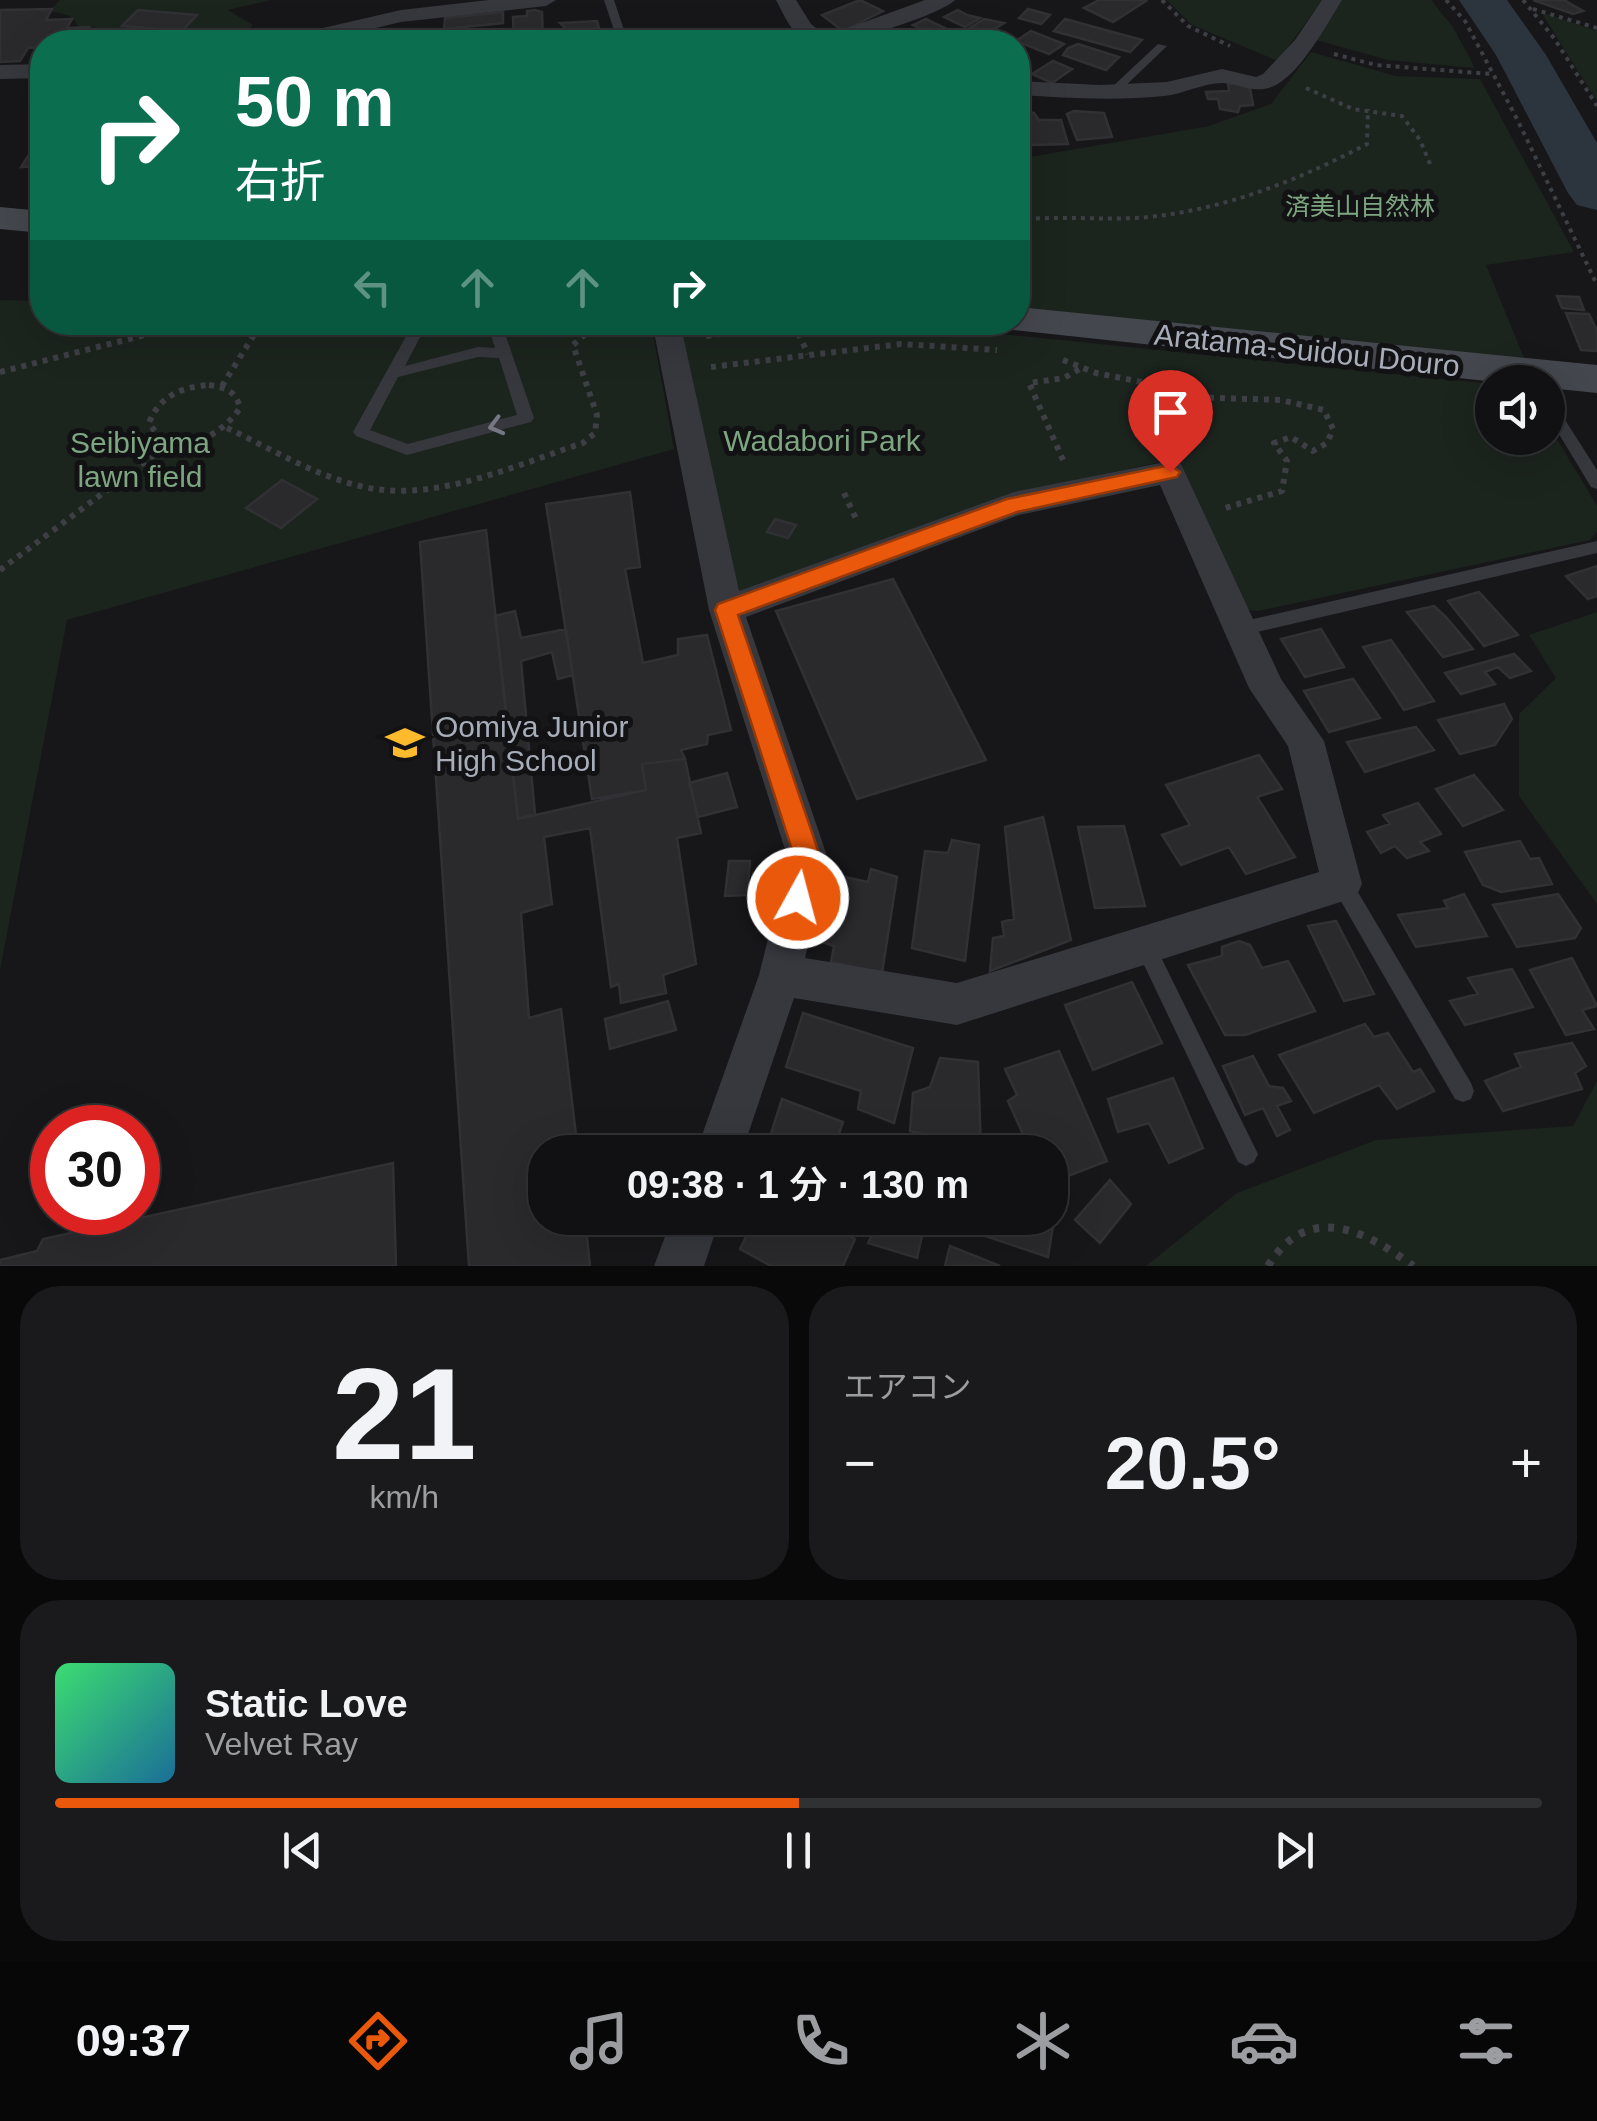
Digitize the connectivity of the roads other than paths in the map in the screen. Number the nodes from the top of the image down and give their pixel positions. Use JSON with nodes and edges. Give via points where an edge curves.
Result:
{"nodes":[{"id":1,"x":546,"y":0,"type":"edge"},
{"id":2,"x":609,"y":0,"type":"edge"},
{"id":3,"x":786,"y":0,"type":"edge"},
{"id":4,"x":945,"y":0,"type":"edge"},
{"id":5,"x":1332,"y":0,"type":"edge"},
{"id":6,"x":342,"y":30,"type":"edge"},
{"id":7,"x":620,"y":30,"type":"edge"},
{"id":8,"x":806,"y":30,"type":"edge"},
{"id":9,"x":862,"y":30,"type":"edge"},
{"id":10,"x":1162,"y":46,"type":"dead end"},
{"id":11,"x":30,"y":71,"type":"edge"},
{"id":12,"x":0,"y":72,"type":"edge"},
{"id":13,"x":1030,"y":88,"type":"edge"},
{"id":14,"x":1114,"y":91,"type":"junction"},
{"id":15,"x":0,"y":218,"type":"edge"},
{"id":16,"x":30,"y":221,"type":"edge"},
{"id":17,"x":414,"y":335,"type":"edge"},
{"id":18,"x":498,"y":335,"type":"edge"},
{"id":19,"x":669,"y":335,"type":"edge"},
{"id":20,"x":1014,"y":336,"type":"edge"},
{"id":21,"x":504,"y":353,"type":"junction"},
{"id":22,"x":394,"y":373,"type":"junction"},
{"id":23,"x":1597,"y":379,"type":"edge"},
{"id":24,"x":1475,"y":381,"type":"edge"},
{"id":25,"x":1565,"y":383,"type":"edge"},
{"id":26,"x":1565,"y":433,"type":"edge"},
{"id":27,"x":1597,"y":483,"type":"edge"},
{"id":28,"x":1597,"y":547,"type":"edge"},
{"id":29,"x":726,"y":610,"type":"junction"},
{"id":30,"x":1240,"y":629,"type":"junction"},
{"id":31,"x":1342,"y":884,"type":"junction"},
{"id":32,"x":1144,"y":944,"type":"junction"},
{"id":33,"x":780,"y":976,"type":"junction"},
{"id":34,"x":1463,"y":1091,"type":"dead end"},
{"id":35,"x":725,"y":1135,"type":"edge"},
{"id":36,"x":1246,"y":1154,"type":"dead end"},
{"id":37,"x":690,"y":1235,"type":"edge"},
{"id":38,"x":679,"y":1266,"type":"edge"}],
"edges":[{"from":1,"to":6,"type":"street","via":[[401,16]]},
{"from":2,"to":7,"type":"lane"},
{"from":3,"to":8,"type":"street"},
{"from":4,"to":9,"type":"street"},
{"from":5,"to":14,"type":"street","via":[[1303,44],[1256,84],[1222,76],[1167,89]]},
{"from":10,"to":14,"type":"lane"},
{"from":11,"to":12,"type":"street"},
{"from":13,"to":14,"type":"street"},
{"from":15,"to":16,"type":"main road"},
{"from":17,"to":22,"type":"lane"},
{"from":18,"to":21,"type":"lane"},
{"from":19,"to":29,"type":"street"},
{"from":20,"to":24,"type":"main road","name":"Aratama-Suidou Douro"},
{"from":21,"to":22,"type":"lane","via":[[478,352]]},
{"from":21,"to":22,"type":"lane","one_way":true,"via":[[526,418],[406,450],[361,432]]},
{"from":23,"to":25,"type":"main road","name":"Aratama-Suidou Douro"},
{"from":26,"to":27,"type":"lane"},
{"from":28,"to":30,"type":"lane"},
{"from":29,"to":30,"type":"street","via":[[1014,504],[1170,472]]},
{"from":29,"to":33,"type":"street","via":[[808,859]]},
{"from":30,"to":31,"type":"street","via":[[1267,688],[1305,741]]},
{"from":31,"to":32,"type":"street"},
{"from":31,"to":34,"type":"lane"},
{"from":32,"to":33,"type":"street","via":[[957,1004]]},
{"from":32,"to":36,"type":"lane"},
{"from":33,"to":35,"type":"street"},
{"from":37,"to":38,"type":"street"}]}
